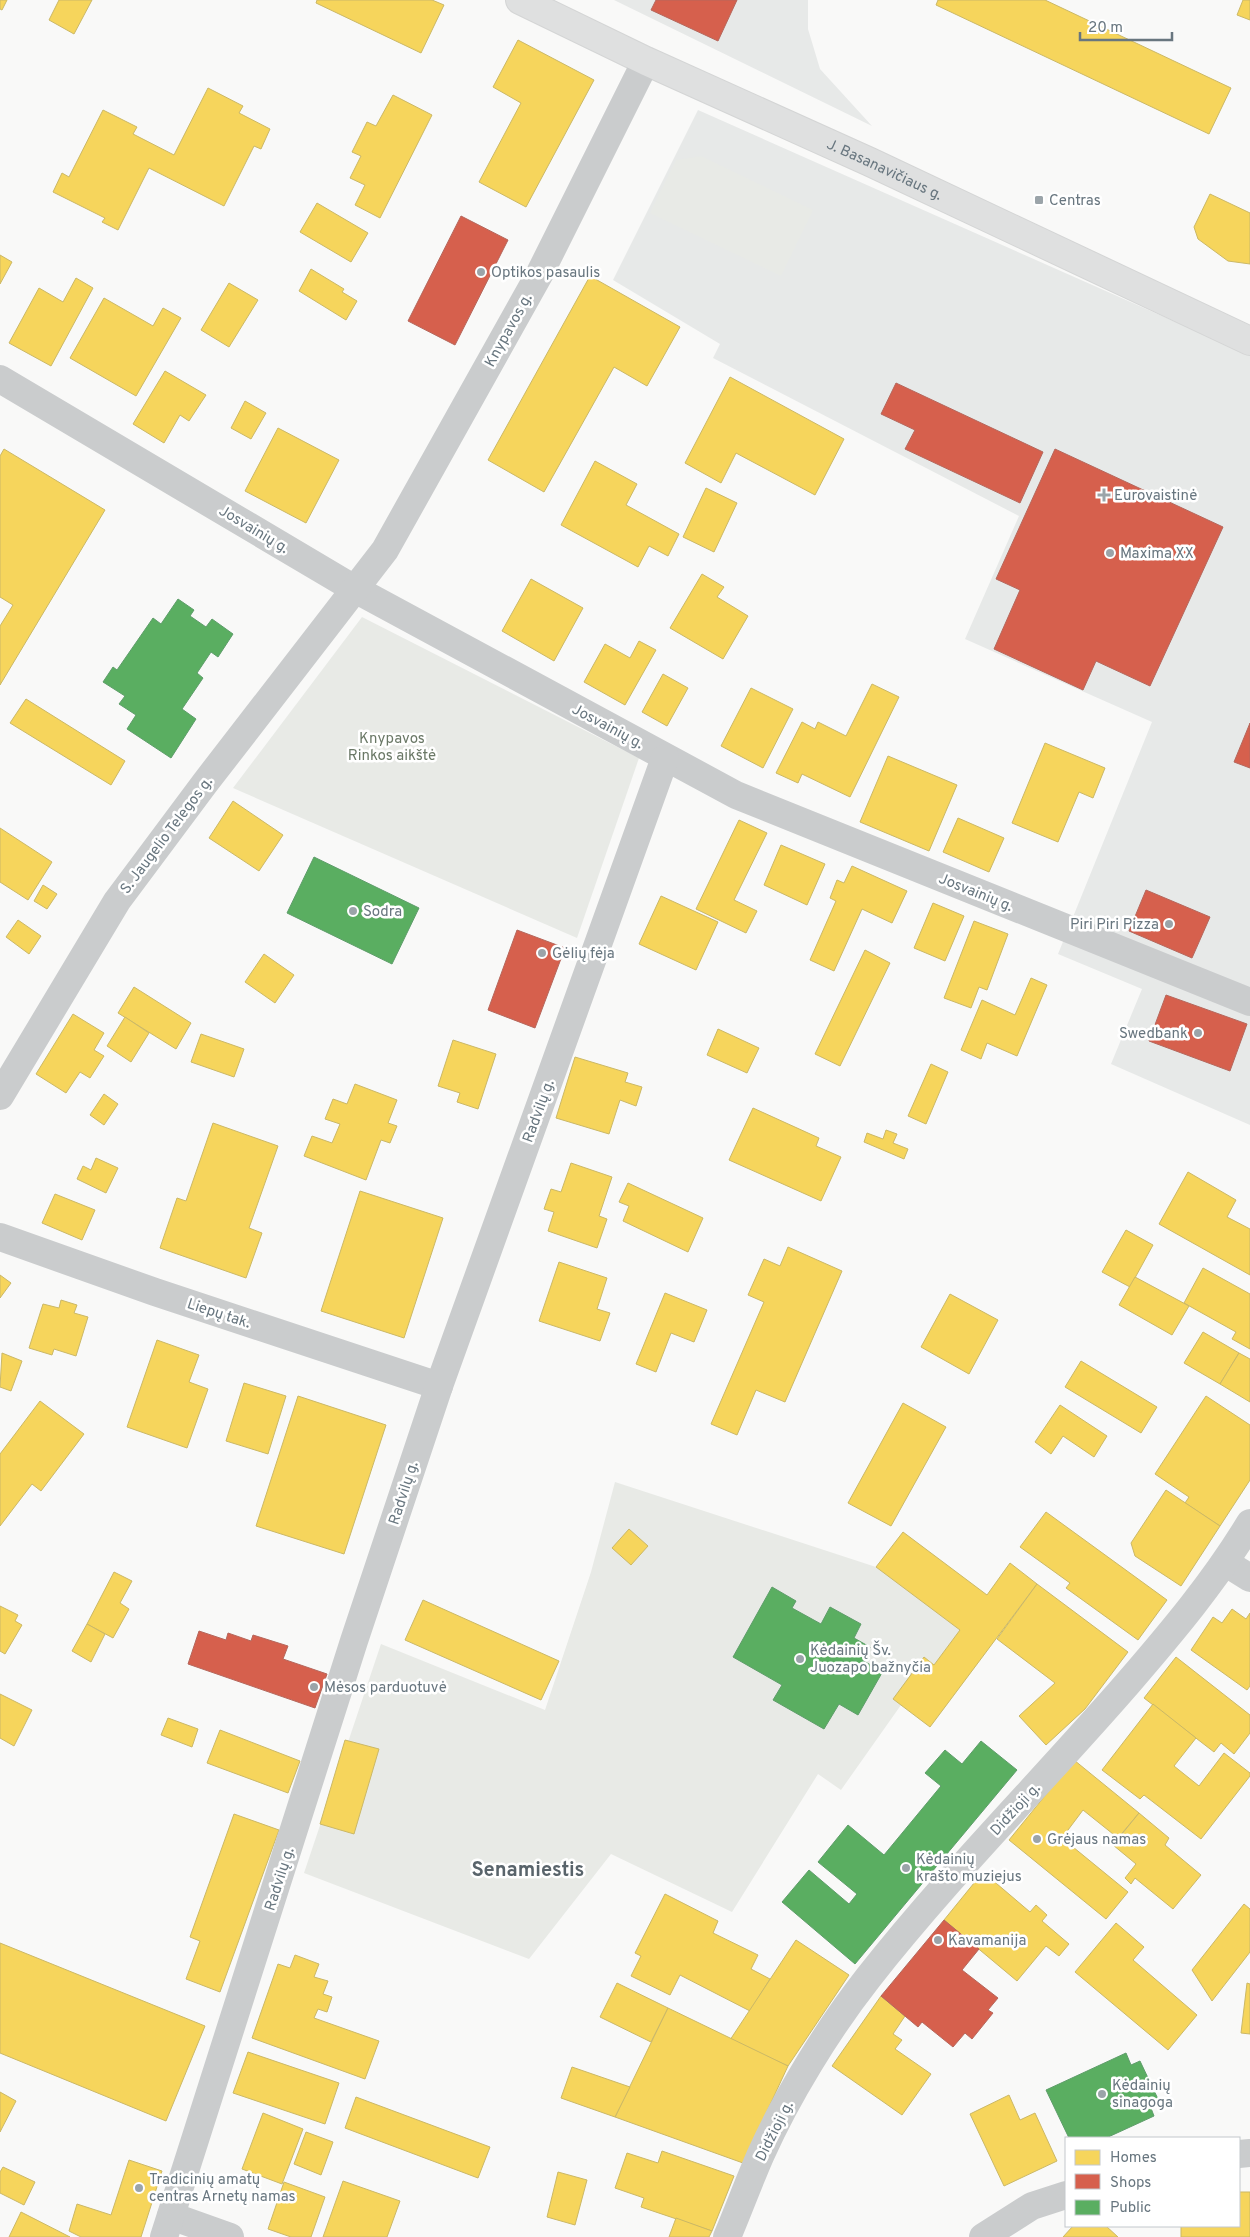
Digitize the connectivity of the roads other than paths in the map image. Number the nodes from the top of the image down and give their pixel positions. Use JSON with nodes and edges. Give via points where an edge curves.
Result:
{"nodes":[{"id":1,"x":520,"y":0,"type":"edge"},
{"id":2,"x":646,"y":61,"type":"junction"},
{"id":3,"x":1250,"y":341,"type":"edge"},
{"id":4,"x":0,"y":379,"type":"edge"},
{"id":5,"x":354,"y":588,"type":"junction"},
{"id":6,"x":665,"y":758,"type":"junction"},
{"id":7,"x":1250,"y":1002,"type":"edge"},
{"id":8,"x":0,"y":1096,"type":"edge"},
{"id":9,"x":0,"y":1237,"type":"edge"},
{"id":10,"x":439,"y":1386,"type":"junction"},
{"id":11,"x":1250,"y":1523,"type":"edge"},
{"id":12,"x":1226,"y":1563,"type":"junction"},
{"id":13,"x":1250,"y":1578,"type":"edge"},
{"id":14,"x":1065,"y":2195,"type":"edge"},
{"id":15,"x":168,"y":2227,"type":"edge"},
{"id":16,"x":230,"y":2237,"type":"edge"},
{"id":17,"x":727,"y":2237,"type":"edge"},
{"id":18,"x":984,"y":2237,"type":"edge"}],
"edges":[{"from":1,"to":2,"type":"main road","name":"J. Basanavičiaus g."},
{"from":2,"to":3,"type":"main road","name":"J. Basanavičiaus g.","via":[[870,162]]},
{"from":2,"to":5,"type":"street","name":"Knypavos g.","via":[[540,273],[385,550]]},
{"from":4,"to":5,"type":"street","name":"Josvainių g."},
{"from":5,"to":6,"type":"street","name":"Josvainių g."},
{"from":5,"to":8,"type":"street","name":"S. Jaugelio Telegos g.","via":[[117,901]]},
{"from":6,"to":7,"type":"street","name":"Josvainių g.","via":[[736,795]]},
{"from":6,"to":10,"type":"street","name":"Radvilų g."},
{"from":9,"to":10,"type":"street","name":"Liepų tak."},
{"from":10,"to":15,"type":"street","name":"Radvilų g.","via":[[354,1641]]},
{"from":11,"to":12,"type":"street","name":"Didžioji g."},
{"from":12,"to":13,"type":"street"},
{"from":12,"to":17,"type":"street","name":"Didžioji g.","via":[[1165,1641],[1076,1744],[922,1911],[866,1980],[798,2085],[761,2153]]},
{"from":14,"to":18,"type":"street","via":[[1032,2206]]},
{"from":15,"to":16,"type":"street"}]}
